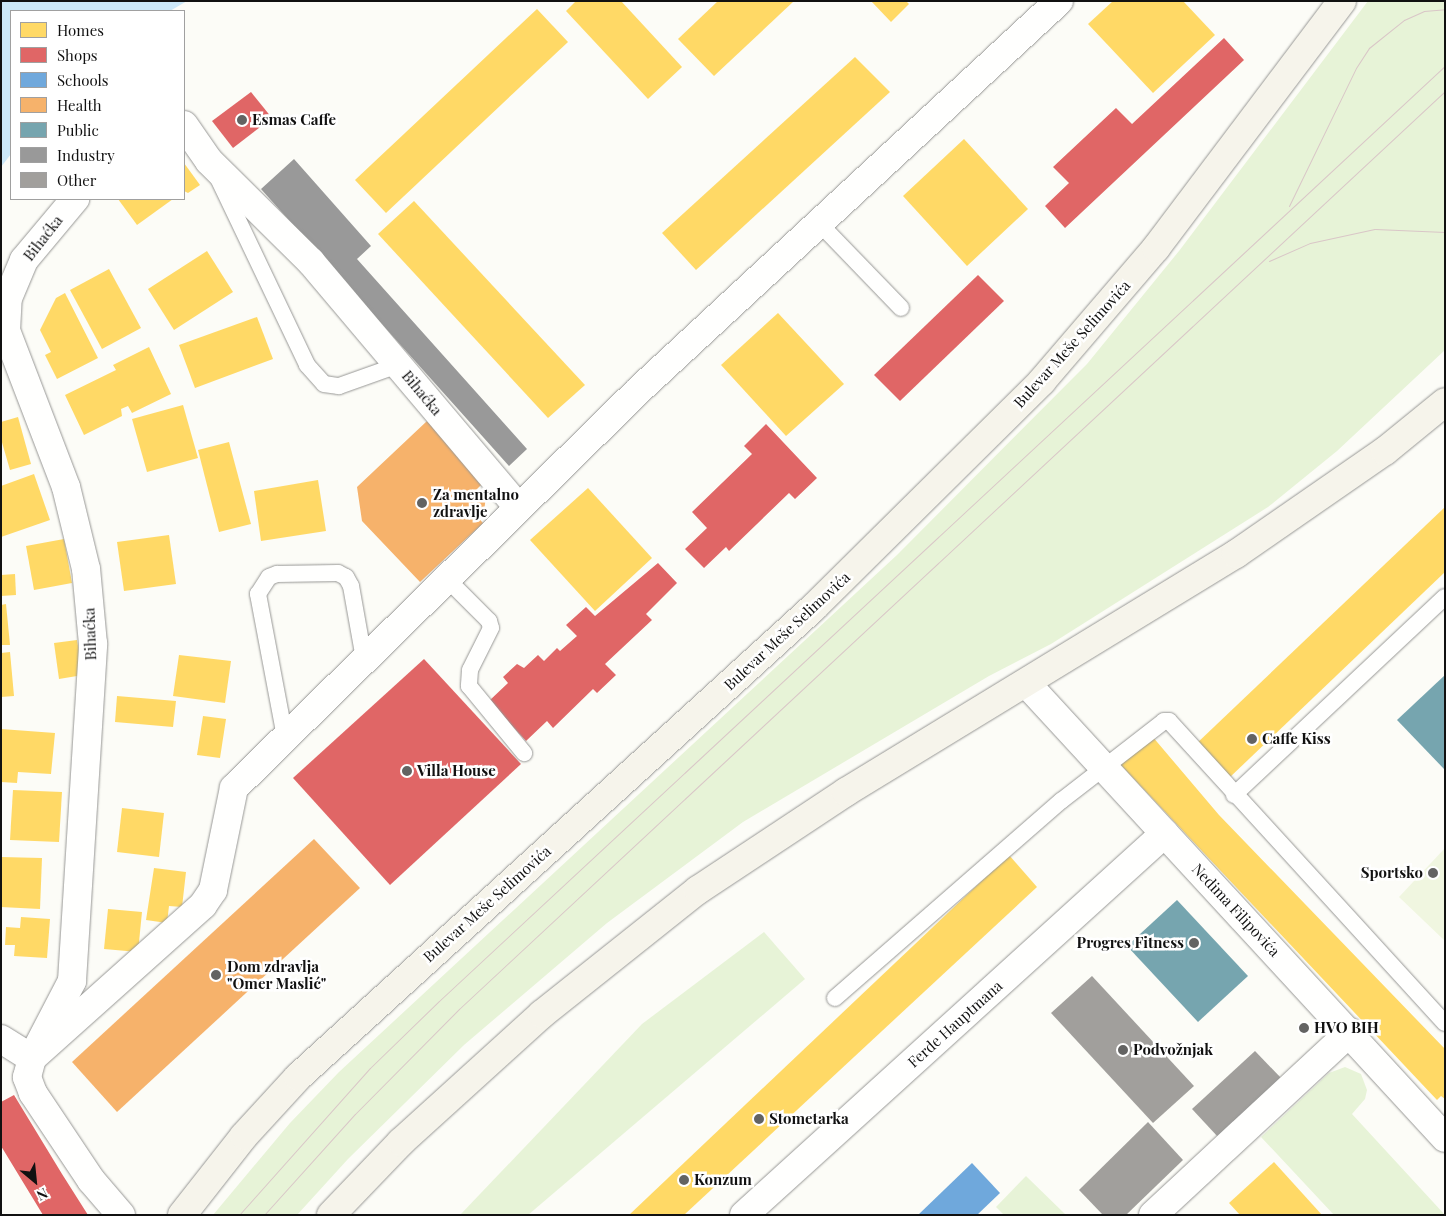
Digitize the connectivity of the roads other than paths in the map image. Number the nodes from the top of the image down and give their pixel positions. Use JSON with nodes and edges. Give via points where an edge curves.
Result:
{"nodes":[{"id":1,"x":1059,"y":1,"type":"edge"},
{"id":2,"x":1342,"y":1,"type":"edge"},
{"id":3,"x":185,"y":126,"type":"edge"},
{"id":4,"x":209,"y":161,"type":"junction"},
{"id":5,"x":74,"y":200,"type":"edge"},
{"id":6,"x":819,"y":223,"type":"junction"},
{"id":7,"x":901,"y":308,"type":"dead end"},
{"id":8,"x":398,"y":365,"type":"junction"},
{"id":9,"x":1445,"y":402,"type":"edge"},
{"id":10,"x":518,"y":507,"type":"junction"},
{"id":11,"x":446,"y":578,"type":"junction"},
{"id":12,"x":1445,"y":597,"type":"edge"},
{"id":13,"x":364,"y":659,"type":"junction"},
{"id":14,"x":1027,"y":684,"type":"junction"},
{"id":15,"x":285,"y":737,"type":"junction"},
{"id":16,"x":524,"y":753,"type":"dead end"},
{"id":17,"x":1106,"y":768,"type":"junction"},
{"id":18,"x":1234,"y":796,"type":"junction"},
{"id":19,"x":1165,"y":833,"type":"junction"},
{"id":20,"x":835,"y":998,"type":"dead end"},
{"id":21,"x":1445,"y":1023,"type":"edge"},
{"id":22,"x":1350,"y":1032,"type":"junction"},
{"id":23,"x":1,"y":1039,"type":"edge"},
{"id":24,"x":32,"y":1058,"type":"junction"},
{"id":25,"x":1445,"y":1138,"type":"edge"},
{"id":26,"x":121,"y":1215,"type":"edge"},
{"id":27,"x":182,"y":1215,"type":"edge"},
{"id":28,"x":330,"y":1215,"type":"edge"},
{"id":29,"x":744,"y":1215,"type":"edge"},
{"id":30,"x":1153,"y":1215,"type":"edge"}],
"edges":[{"from":1,"to":6,"type":"street"},
{"from":2,"to":27,"type":"main road","name":"Bulevar Meše Selimovića","via":[[1156,248],[1042,381],[813,608],[298,1077],[244,1136]]},
{"from":3,"to":4,"type":"street","name":"Bihaćka"},
{"from":4,"to":8,"type":"street","name":"Bihaćka","via":[[311,262]]},
{"from":4,"to":8,"type":"lane","via":[[307,366],[324,384],[339,386]]},
{"from":5,"to":24,"type":"street","name":"Bihaćka","via":[[24,260],[8,298],[6,332],[66,487],[86,569],[93,644],[72,981]]},
{"from":6,"to":7,"type":"lane"},
{"from":6,"to":10,"type":"street"},
{"from":8,"to":10,"type":"street","name":"Bihaćka"},
{"from":9,"to":14,"type":"main road","via":[[1385,451],[1236,554]]},
{"from":10,"to":11,"type":"street"},
{"from":11,"to":13,"type":"street"},
{"from":11,"to":16,"type":"lane","via":[[489,621],[491,628],[470,670],[469,686]]},
{"from":12,"to":18,"type":"lane"},
{"from":13,"to":15,"type":"street"},
{"from":13,"to":15,"type":"lane","via":[[351,586],[346,578],[338,573],[277,574],[269,577],[258,594]]},
{"from":14,"to":17,"type":"street","name":"Nedima Filipovića"},
{"from":14,"to":28,"type":"main road","via":[[762,845],[628,943],[463,1084]]},
{"from":15,"to":24,"type":"street","via":[[234,788],[213,890],[203,905]]},
{"from":17,"to":18,"type":"lane","via":[[1164,721]]},
{"from":17,"to":19,"type":"street","name":"Nedima Filipovića"},
{"from":17,"to":20,"type":"lane","via":[[1054,807]]},
{"from":18,"to":21,"type":"lane"},
{"from":19,"to":22,"type":"street","name":"Nedima Filipovića"},
{"from":19,"to":29,"type":"street","name":"Ferde Hauptmana"},
{"from":22,"to":25,"type":"street","name":"Nedima Filipovića"},
{"from":22,"to":30,"type":"street"},
{"from":23,"to":24,"type":"street"},
{"from":24,"to":26,"type":"street","via":[[27,1077],[33,1093],[91,1180]]}]}
